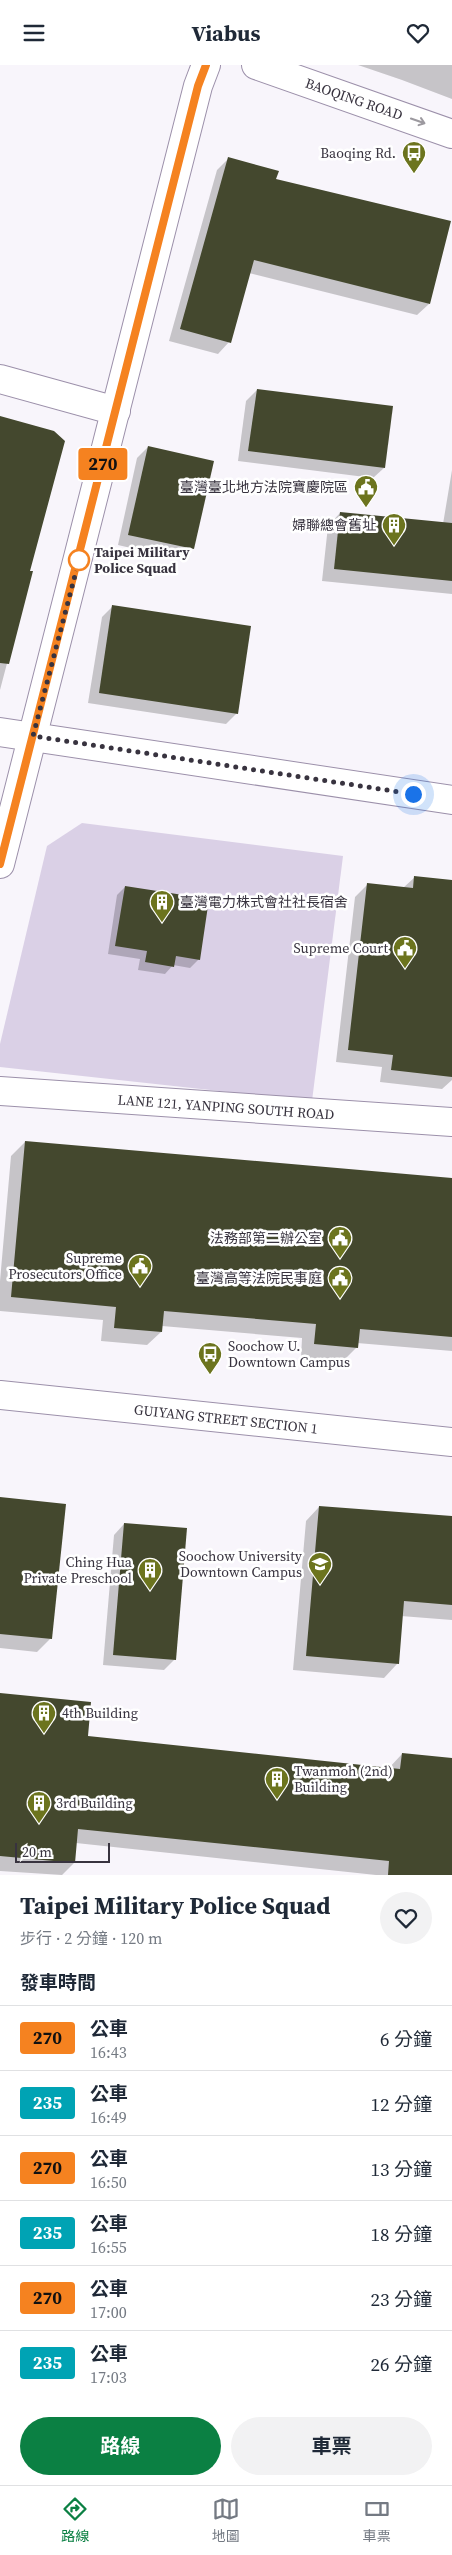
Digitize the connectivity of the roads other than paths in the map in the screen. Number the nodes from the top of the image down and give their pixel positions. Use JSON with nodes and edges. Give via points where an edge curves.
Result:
{"nodes":[{"id":1,"x":206,"y":65,"type":"edge"},
{"id":2,"x":256,"y":65,"type":"edge"},
{"id":3,"x":452,"y":134,"type":"edge"},
{"id":4,"x":0,"y":379,"type":"edge"},
{"id":5,"x":116,"y":411,"type":"junction"},
{"id":6,"x":0,"y":732,"type":"edge"},
{"id":7,"x":33,"y":736,"type":"junction"},
{"id":8,"x":452,"y":800,"type":"edge"},
{"id":9,"x":0,"y":863,"type":"edge"},
{"id":10,"x":0,"y":1091,"type":"edge"},
{"id":11,"x":452,"y":1122,"type":"edge"},
{"id":12,"x":0,"y":1395,"type":"edge"},
{"id":13,"x":452,"y":1442,"type":"edge"}],
"edges":[{"from":1,"to":5,"type":"street"},
{"from":2,"to":3,"type":"street","name":"BAOQING ROAD","one_way":true},
{"from":4,"to":5,"type":"street"},
{"from":5,"to":7,"type":"street"},
{"from":6,"to":7,"type":"street"},
{"from":7,"to":8,"type":"street"},
{"from":7,"to":9,"type":"street"},
{"from":10,"to":11,"type":"street","name":"LANE 121, YANPING SOUTH ROAD"},
{"from":12,"to":13,"type":"street","name":"GUIYANG STREET SECTION 1"}]}
